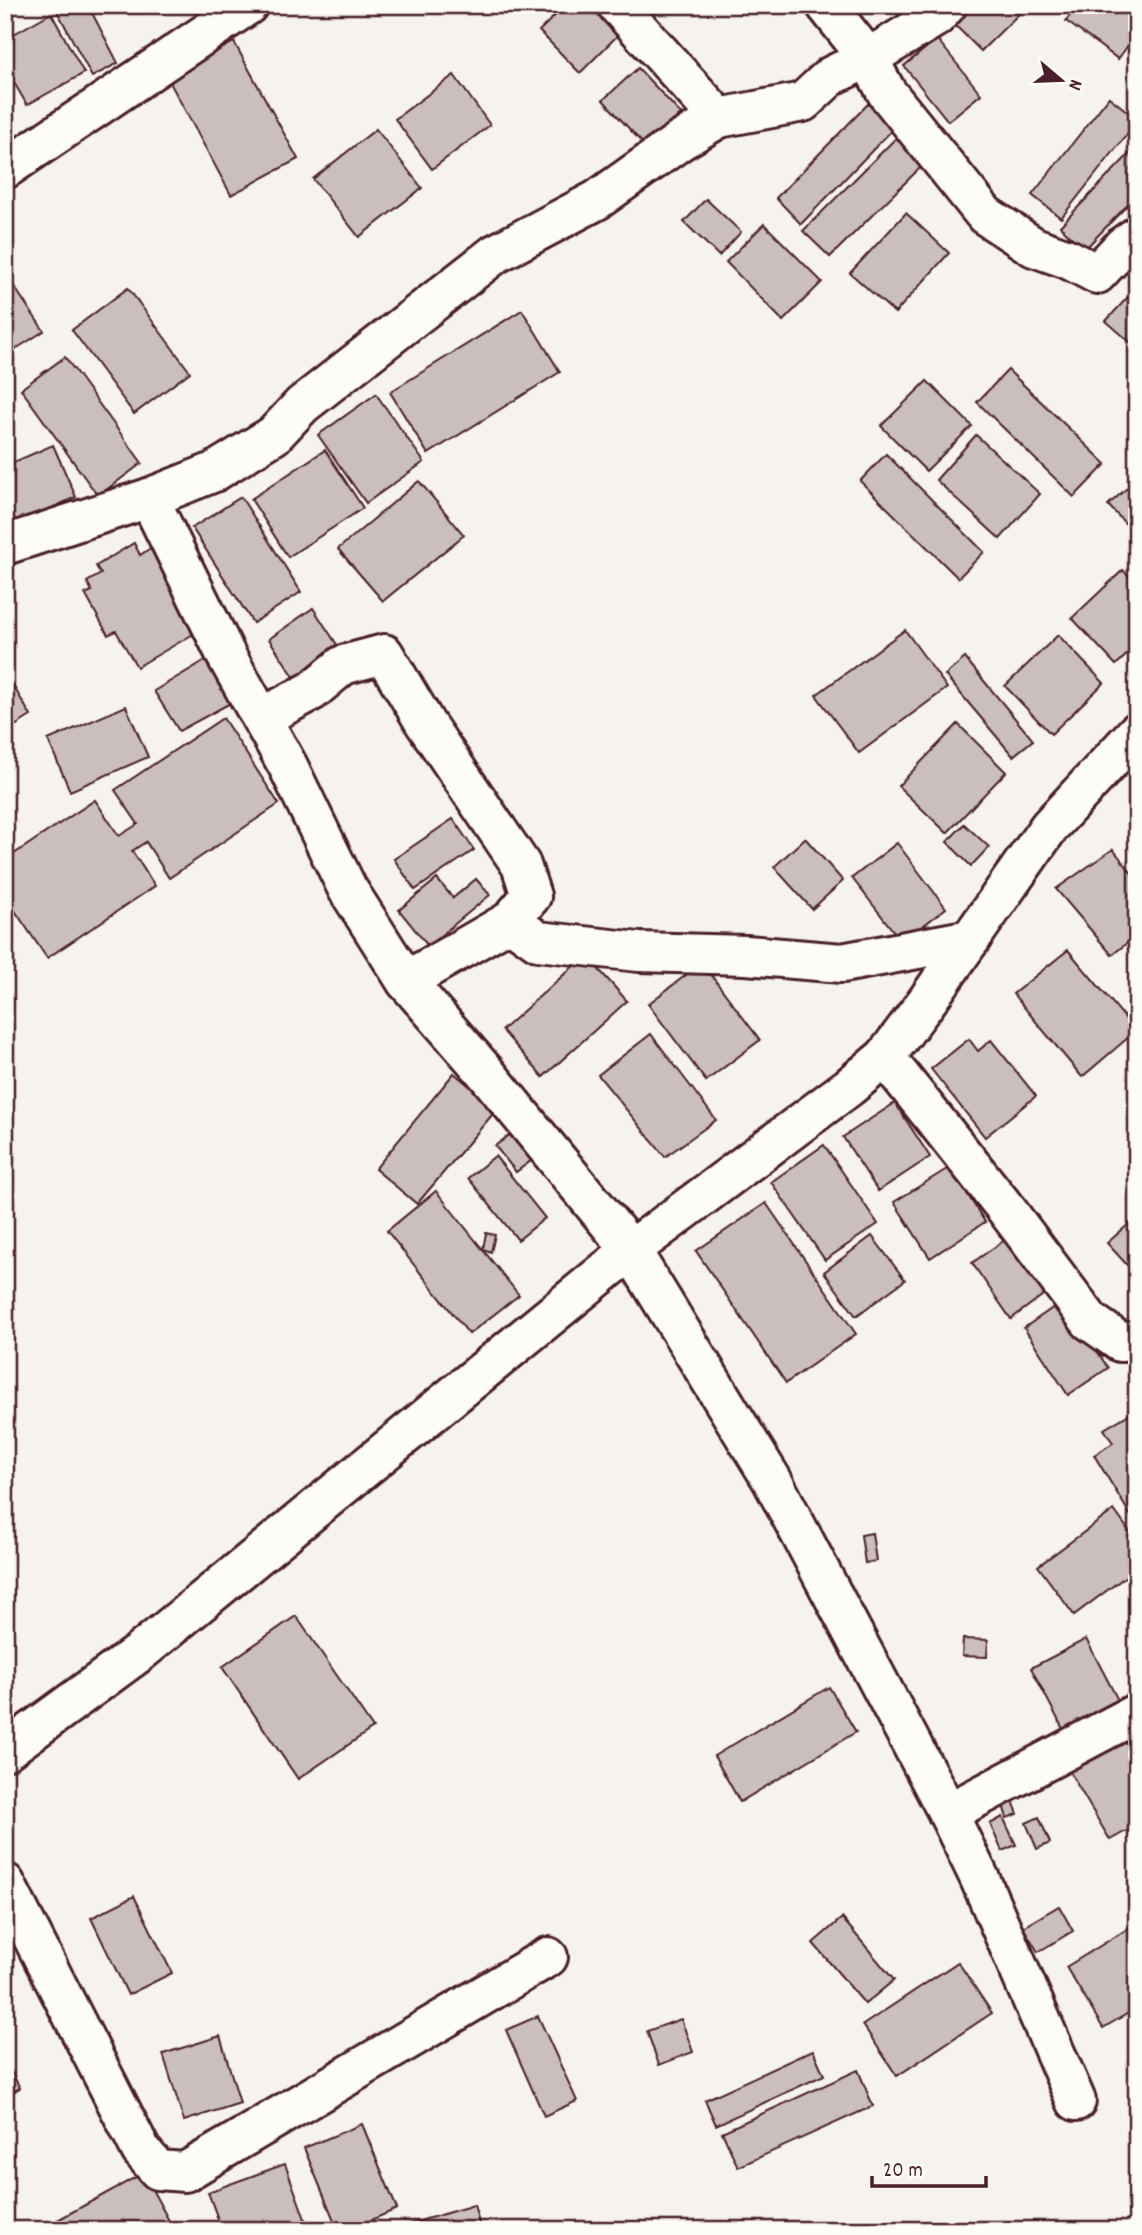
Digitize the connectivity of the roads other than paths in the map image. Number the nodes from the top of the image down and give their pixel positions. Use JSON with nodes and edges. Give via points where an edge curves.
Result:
{"nodes":[{"id":1,"x":248,"y":5,"type":"edge"},
{"id":2,"x":617,"y":5,"type":"edge"},
{"id":3,"x":826,"y":5,"type":"edge"},
{"id":4,"x":947,"y":5,"type":"edge"},
{"id":5,"x":868,"y":58,"type":"junction"},
{"id":6,"x":719,"y":118,"type":"junction"},
{"id":7,"x":5,"y":169,"type":"edge"},
{"id":8,"x":1137,"y":236,"type":"edge"},
{"id":9,"x":149,"y":498,"type":"junction"},
{"id":10,"x":5,"y":545,"type":"edge"},
{"id":11,"x":261,"y":718,"type":"junction"},
{"id":12,"x":1137,"y":732,"type":"edge"},
{"id":13,"x":510,"y":921,"type":"junction"},
{"id":14,"x":971,"y":939,"type":"junction"},
{"id":15,"x":406,"y":981,"type":"junction"},
{"id":16,"x":885,"y":1057,"type":"junction"},
{"id":17,"x":631,"y":1250,"type":"junction"},
{"id":18,"x":1137,"y":1341,"type":"edge"},
{"id":19,"x":1137,"y":1713,"type":"edge"},
{"id":20,"x":5,"y":1751,"type":"edge"},
{"id":21,"x":948,"y":1813,"type":"junction"},
{"id":22,"x":5,"y":1884,"type":"edge"},
{"id":23,"x":548,"y":1957,"type":"dead end"},
{"id":24,"x":1076,"y":2101,"type":"dead end"}],
"edges":[{"from":1,"to":7,"type":"street"},
{"from":2,"to":6,"type":"street"},
{"from":3,"to":5,"type":"street"},
{"from":4,"to":5,"type":"street"},
{"from":5,"to":6,"type":"street","via":[[831,76],[803,102]]},
{"from":5,"to":8,"type":"street","via":[[887,93],[985,215],[1034,247],[1097,274]]},
{"from":6,"to":9,"type":"street","via":[[597,200],[495,254],[302,405],[274,435],[214,472]]},
{"from":9,"to":10,"type":"street"},
{"from":9,"to":11,"type":"street"},
{"from":11,"to":13,"type":"street","via":[[312,691],[343,665],[384,654],[521,865],[531,896]]},
{"from":11,"to":15,"type":"street","via":[[347,888]]},
{"from":12,"to":14,"type":"street","via":[[1049,827]]},
{"from":13,"to":14,"type":"street","via":[[538,941],[639,952],[842,963]]},
{"from":13,"to":15,"type":"street"},
{"from":14,"to":16,"type":"street"},
{"from":15,"to":17,"type":"street"},
{"from":16,"to":17,"type":"street"},
{"from":16,"to":18,"type":"street","via":[[1090,1321],[1120,1342]]},
{"from":17,"to":20,"type":"street","via":[[140,1652]]},
{"from":17,"to":21,"type":"street","via":[[772,1480]]},
{"from":19,"to":21,"type":"street"},
{"from":21,"to":24,"type":"street"},
{"from":22,"to":23,"type":"street","via":[[141,2150],[158,2170],[185,2172]]}]}
